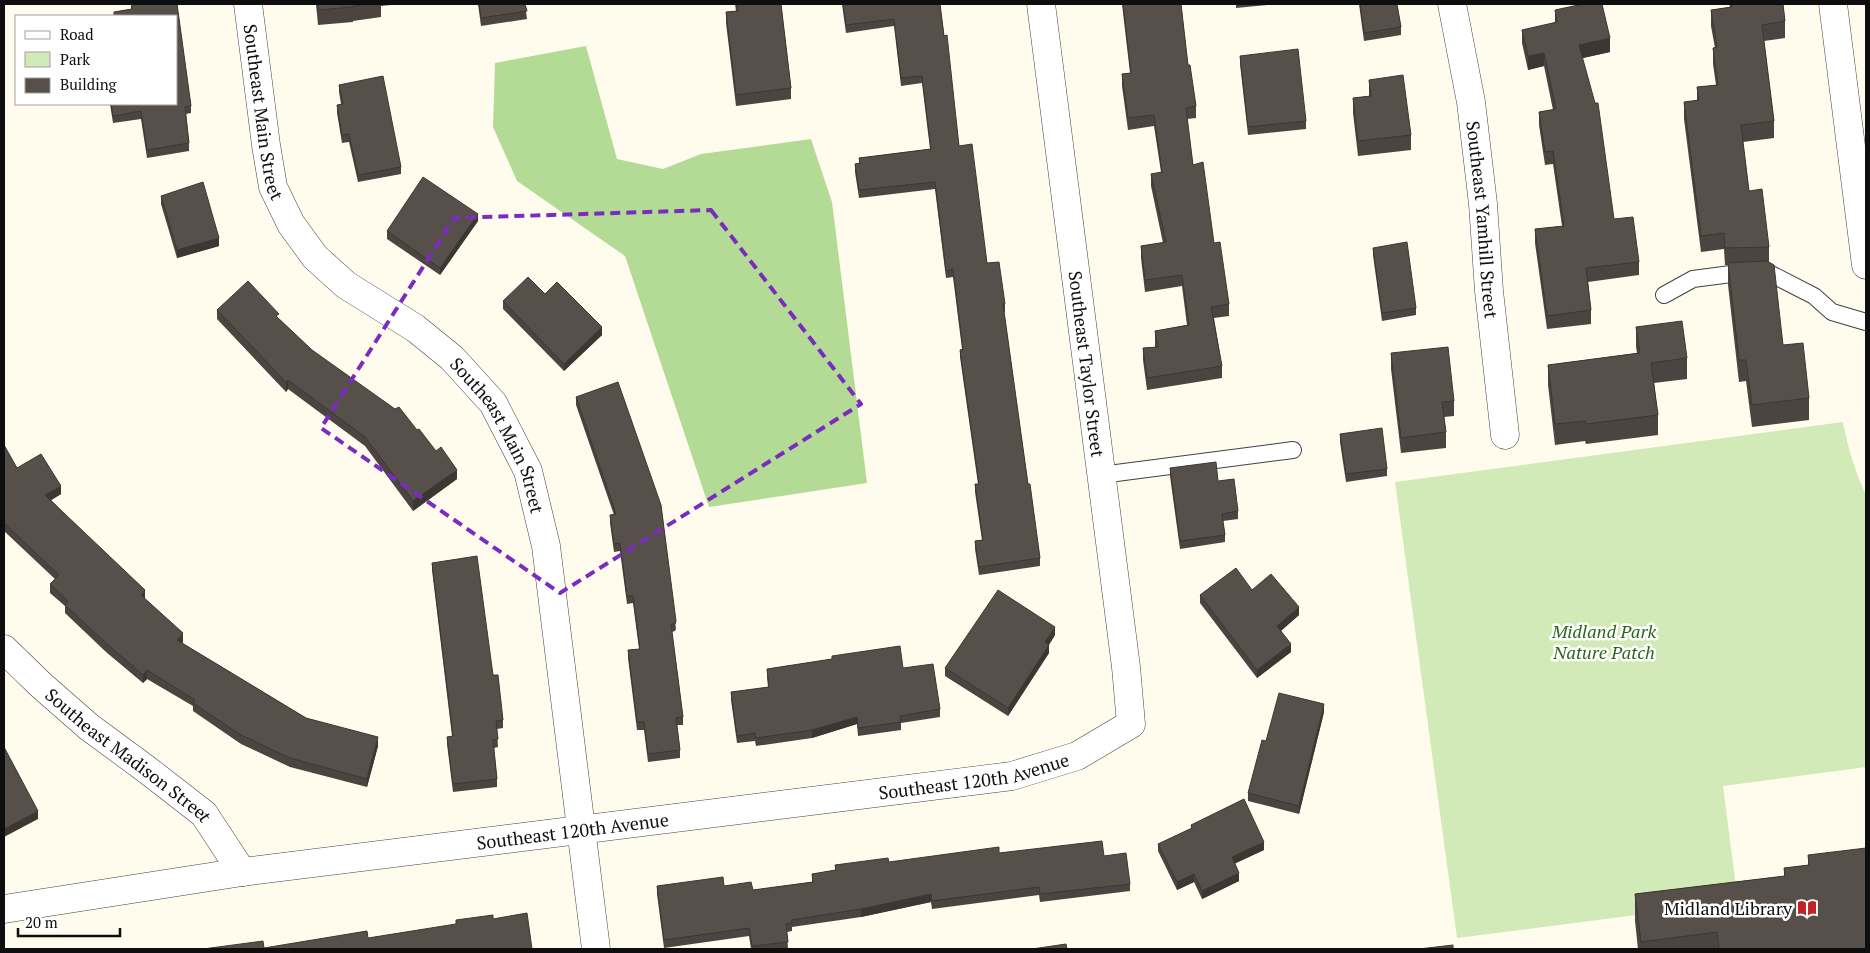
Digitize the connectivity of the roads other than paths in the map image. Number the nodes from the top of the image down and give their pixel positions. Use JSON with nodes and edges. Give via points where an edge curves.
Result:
{"nodes":[{"id":1,"x":248,"y":4,"type":"edge"},
{"id":2,"x":1041,"y":4,"type":"edge"},
{"id":3,"x":1452,"y":4,"type":"edge"},
{"id":4,"x":1834,"y":4,"type":"edge"},
{"id":5,"x":1866,"y":265,"type":"edge"},
{"id":6,"x":1664,"y":295,"type":"dead end"},
{"id":7,"x":1866,"y":322,"type":"edge"},
{"id":8,"x":1505,"y":435,"type":"dead end"},
{"id":9,"x":1293,"y":450,"type":"dead end"},
{"id":10,"x":1101,"y":475,"type":"junction"},
{"id":11,"x":4,"y":649,"type":"edge"},
{"id":12,"x":1131,"y":724,"type":"joint"},
{"id":13,"x":581,"y":831,"type":"junction"},
{"id":14,"x":242,"y":872,"type":"junction"},
{"id":15,"x":4,"y":909,"type":"edge"},
{"id":16,"x":596,"y":949,"type":"edge"}],
"edges":[{"from":1,"to":13,"type":"street","name":"Southeast Main Street","via":[[273,187],[291,224],[315,257],[346,285],[416,328],[452,358],[493,403],[528,471],[546,546]]},
{"from":2,"to":10,"type":"street","name":"Southeast Taylor Street"},
{"from":3,"to":8,"type":"street","name":"Southeast Yamhill Street","via":[[1471,102]]},
{"from":4,"to":5,"type":"street"},
{"from":6,"to":7,"type":"lane","via":[[1693,279],[1769,272],[1814,296],[1832,312]]},
{"from":9,"to":10,"type":"lane"},
{"from":10,"to":12,"type":"street","name":"Southeast Taylor Street"},
{"from":11,"to":14,"type":"street","name":"Southeast Madison Street","via":[[89,727],[204,814]]},
{"from":12,"to":13,"type":"street","name":"Southeast 120th Avenue","via":[[1077,756],[1012,776]]},
{"from":13,"to":14,"type":"street","name":"Southeast 120th Avenue"},
{"from":13,"to":16,"type":"street","name":"Southeast Main Street"},
{"from":14,"to":15,"type":"street","name":"Southeast 120th Avenue"}]}
